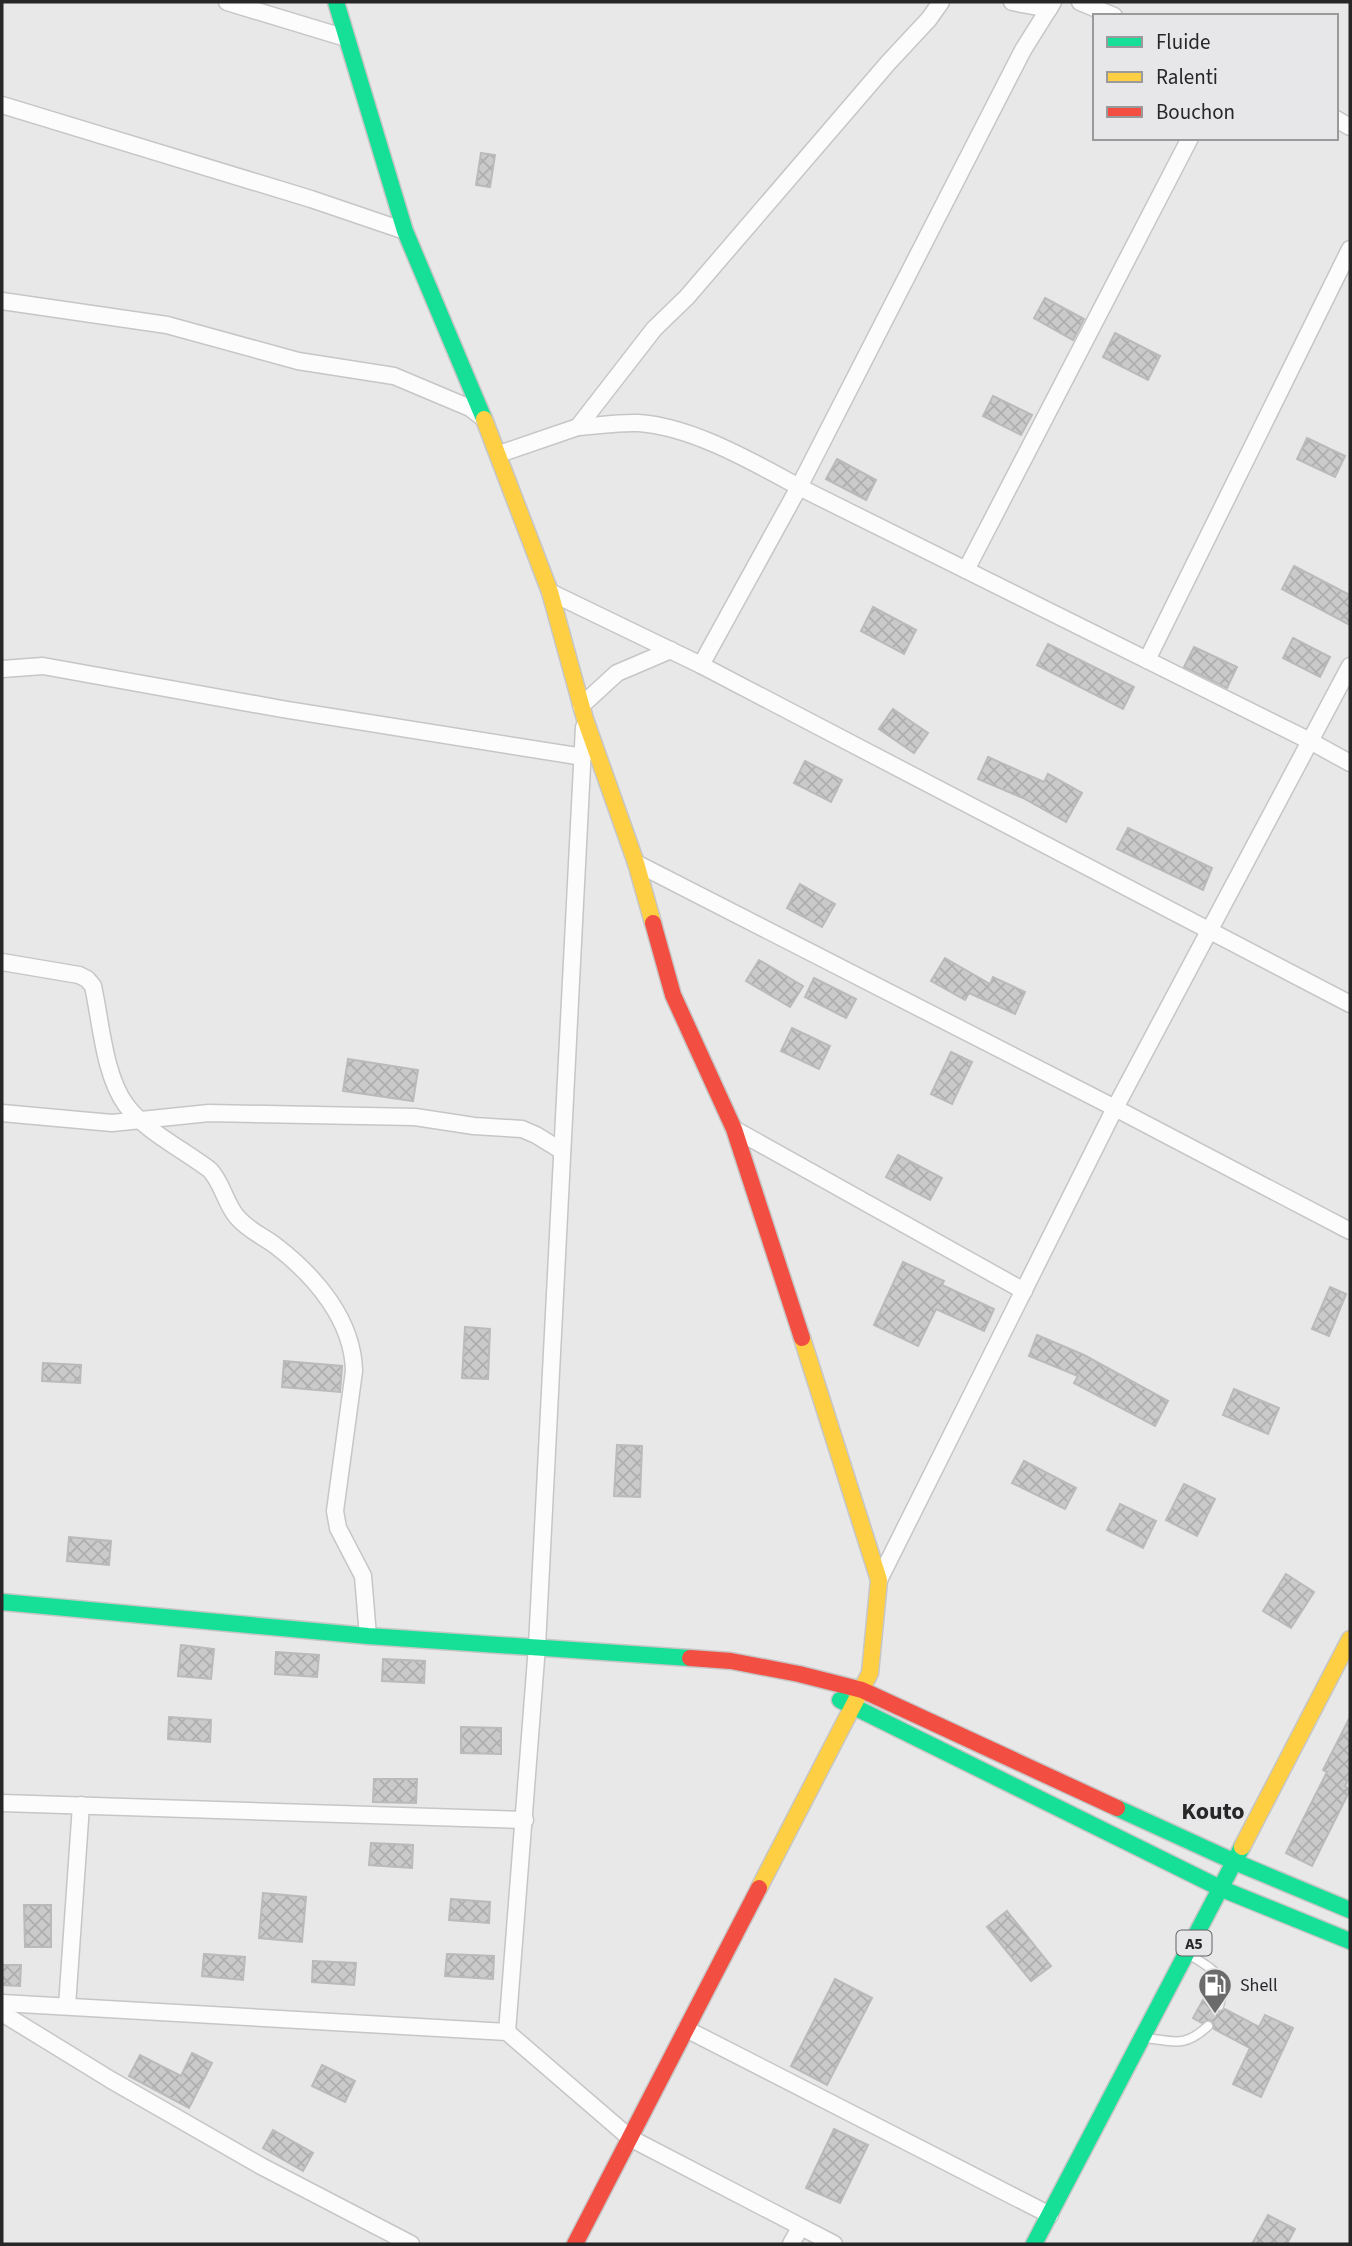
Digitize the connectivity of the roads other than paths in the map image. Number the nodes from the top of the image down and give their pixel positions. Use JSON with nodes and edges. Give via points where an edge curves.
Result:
{"nodes":[{"id":1,"x":227,"y":2,"type":"edge"},
{"id":2,"x":336,"y":2,"type":"edge"},
{"id":3,"x":940,"y":2,"type":"edge"},
{"id":4,"x":1012,"y":2,"type":"edge"},
{"id":5,"x":1080,"y":2,"type":"edge"},
{"id":6,"x":1051,"y":5,"type":"edge"},
{"id":7,"x":1109,"y":14,"type":"edge"},
{"id":8,"x":346,"y":38,"type":"junction"},
{"id":9,"x":2,"y":105,"type":"edge"},
{"id":10,"x":1189,"y":140,"type":"edge"},
{"id":11,"x":405,"y":232,"type":"junction"},
{"id":12,"x":1350,"y":249,"type":"edge"},
{"id":13,"x":2,"y":301,"type":"edge"},
{"id":14,"x":485,"y":419,"type":"junction"},
{"id":15,"x":578,"y":427,"type":"junction"},
{"id":16,"x":499,"y":454,"type":"junction"},
{"id":17,"x":799,"y":487,"type":"junction"},
{"id":18,"x":966,"y":570,"type":"junction"},
{"id":19,"x":550,"y":593,"type":"junction"},
{"id":20,"x":671,"y":650,"type":"junction"},
{"id":21,"x":1147,"y":660,"type":"junction"},
{"id":22,"x":701,"y":665,"type":"junction"},
{"id":23,"x":1350,"y":666,"type":"edge"},
{"id":24,"x":2,"y":669,"type":"edge"},
{"id":25,"x":583,"y":712,"type":"junction"},
{"id":26,"x":1310,"y":741,"type":"junction"},
{"id":27,"x":583,"y":757,"type":"junction"},
{"id":28,"x":1350,"y":763,"type":"edge"},
{"id":29,"x":636,"y":863,"type":"junction"},
{"id":30,"x":1208,"y":930,"type":"junction"},
{"id":31,"x":2,"y":962,"type":"edge"},
{"id":32,"x":1350,"y":1004,"type":"edge"},
{"id":33,"x":1115,"y":1108,"type":"junction"},
{"id":34,"x":2,"y":1113,"type":"edge"},
{"id":35,"x":141,"y":1120,"type":"junction"},
{"id":36,"x":734,"y":1129,"type":"junction"},
{"id":37,"x":562,"y":1151,"type":"junction"},
{"id":38,"x":1350,"y":1231,"type":"edge"},
{"id":39,"x":1024,"y":1291,"type":"junction"},
{"id":40,"x":879,"y":1580,"type":"junction"},
{"id":41,"x":2,"y":1602,"type":"edge"},
{"id":42,"x":368,"y":1636,"type":"junction"},
{"id":43,"x":1350,"y":1639,"type":"edge"},
{"id":44,"x":537,"y":1646,"type":"junction"},
{"id":45,"x":799,"y":1674,"type":"junction"},
{"id":46,"x":862,"y":1690,"type":"junction"},
{"id":47,"x":853,"y":1707,"type":"junction"},
{"id":48,"x":2,"y":1803,"type":"edge"},
{"id":49,"x":81,"y":1805,"type":"junction"},
{"id":50,"x":525,"y":1820,"type":"junction"},
{"id":51,"x":1235,"y":1862,"type":"junction"},
{"id":52,"x":1222,"y":1889,"type":"junction"},
{"id":53,"x":1350,"y":1910,"type":"edge"},
{"id":54,"x":1350,"y":1941,"type":"edge"},
{"id":55,"x":1188,"y":1954,"type":"junction"},
{"id":56,"x":2,"y":2003,"type":"edge"},
{"id":57,"x":67,"y":2006,"type":"junction"},
{"id":58,"x":1219,"y":2006,"type":"dead end"},
{"id":59,"x":2,"y":2013,"type":"edge"},
{"id":60,"x":1208,"y":2026,"type":"dead end"},
{"id":61,"x":686,"y":2029,"type":"junction"},
{"id":62,"x":507,"y":2032,"type":"junction"},
{"id":63,"x":1144,"y":2038,"type":"junction"},
{"id":64,"x":630,"y":2138,"type":"junction"},
{"id":65,"x":1051,"y":2216,"type":"junction"},
{"id":66,"x":800,"y":2228,"type":"junction"},
{"id":67,"x":411,"y":2244,"type":"edge"},
{"id":68,"x":575,"y":2244,"type":"edge"},
{"id":69,"x":792,"y":2244,"type":"edge"},
{"id":70,"x":834,"y":2244,"type":"edge"},
{"id":71,"x":1034,"y":2244,"type":"edge"}],
"edges":[{"from":1,"to":8,"type":"street"},
{"from":2,"to":8,"type":"main road"},
{"from":3,"to":15,"type":"street","via":[[687,297],[654,329]]},
{"from":4,"to":6,"type":"street"},
{"from":5,"to":7,"type":"street"},
{"from":6,"to":17,"type":"street","via":[[1023,50]]},
{"from":8,"to":11,"type":"main road"},
{"from":9,"to":11,"type":"street","via":[[311,198]]},
{"from":10,"to":18,"type":"street"},
{"from":11,"to":14,"type":"main road"},
{"from":12,"to":21,"type":"street"},
{"from":13,"to":14,"type":"street","via":[[167,325],[298,361],[394,376],[470,408]]},
{"from":14,"to":16,"type":"main road"},
{"from":15,"to":16,"type":"street"},
{"from":15,"to":17,"type":"street","via":[[638,423],[675,430],[733,452]]},
{"from":16,"to":19,"type":"main road"},
{"from":17,"to":18,"type":"street"},
{"from":17,"to":22,"type":"street"},
{"from":18,"to":21,"type":"street"},
{"from":19,"to":20,"type":"street"},
{"from":19,"to":25,"type":"main road"},
{"from":20,"to":22,"type":"street"},
{"from":20,"to":25,"type":"street","via":[[617,673]]},
{"from":21,"to":26,"type":"street"},
{"from":22,"to":30,"type":"street"},
{"from":23,"to":26,"type":"street"},
{"from":24,"to":27,"type":"street","via":[[43,666]]},
{"from":25,"to":27,"type":"street"},
{"from":25,"to":29,"type":"main road"},
{"from":26,"to":28,"type":"street"},
{"from":26,"to":30,"type":"street"},
{"from":27,"to":37,"type":"street"},
{"from":29,"to":33,"type":"street"},
{"from":29,"to":36,"type":"main road","via":[[673,995]]},
{"from":30,"to":32,"type":"street"},
{"from":30,"to":33,"type":"street"},
{"from":31,"to":35,"type":"street","via":[[87,979],[93,986],[117,1089]]},
{"from":33,"to":38,"type":"street"},
{"from":33,"to":39,"type":"street"},
{"from":34,"to":35,"type":"street"},
{"from":35,"to":37,"type":"street","via":[[209,1113],[415,1117],[522,1129]]},
{"from":35,"to":42,"type":"street","via":[[211,1171],[236,1216],[305,1270],[337,1314],[353,1352],[354,1371],[335,1519],[363,1576]]},
{"from":36,"to":39,"type":"street"},
{"from":36,"to":40,"type":"main road"},
{"from":37,"to":44,"type":"street"},
{"from":39,"to":40,"type":"street"},
{"from":40,"to":46,"type":"main road","via":[[870,1673]]},
{"from":41,"to":42,"type":"main road"},
{"from":42,"to":44,"type":"main road"},
{"from":43,"to":51,"type":"main road","number":"A5"},
{"from":44,"to":45,"type":"main road","via":[[731,1661]]},
{"from":44,"to":50,"type":"street"},
{"from":45,"to":46,"type":"main road"},
{"from":45,"to":47,"type":"main road"},
{"from":46,"to":47,"type":"main road"},
{"from":46,"to":51,"type":"main road"},
{"from":47,"to":52,"type":"main road"},
{"from":47,"to":61,"type":"main road"},
{"from":48,"to":49,"type":"street"},
{"from":49,"to":50,"type":"street"},
{"from":49,"to":57,"type":"street"},
{"from":50,"to":62,"type":"street"},
{"from":51,"to":52,"type":"main road","number":"A5"},
{"from":51,"to":53,"type":"main road"},
{"from":52,"to":54,"type":"main road"},
{"from":52,"to":55,"type":"main road","number":"A5"},
{"from":55,"to":58,"type":"lane","via":[[1214,1970],[1222,1982]]},
{"from":55,"to":63,"type":"main road","number":"A5"},
{"from":56,"to":57,"type":"street"},
{"from":57,"to":62,"type":"street"},
{"from":59,"to":67,"type":"street","via":[[261,2166]]},
{"from":60,"to":63,"type":"lane","via":[[1194,2039],[1178,2042]]},
{"from":61,"to":64,"type":"main road"},
{"from":61,"to":65,"type":"street"},
{"from":62,"to":64,"type":"street"},
{"from":63,"to":65,"type":"main road","number":"A5"},
{"from":64,"to":66,"type":"street"},
{"from":64,"to":68,"type":"main road"},
{"from":65,"to":71,"type":"main road","number":"A5"},
{"from":66,"to":69,"type":"street"},
{"from":66,"to":70,"type":"street"}]}
